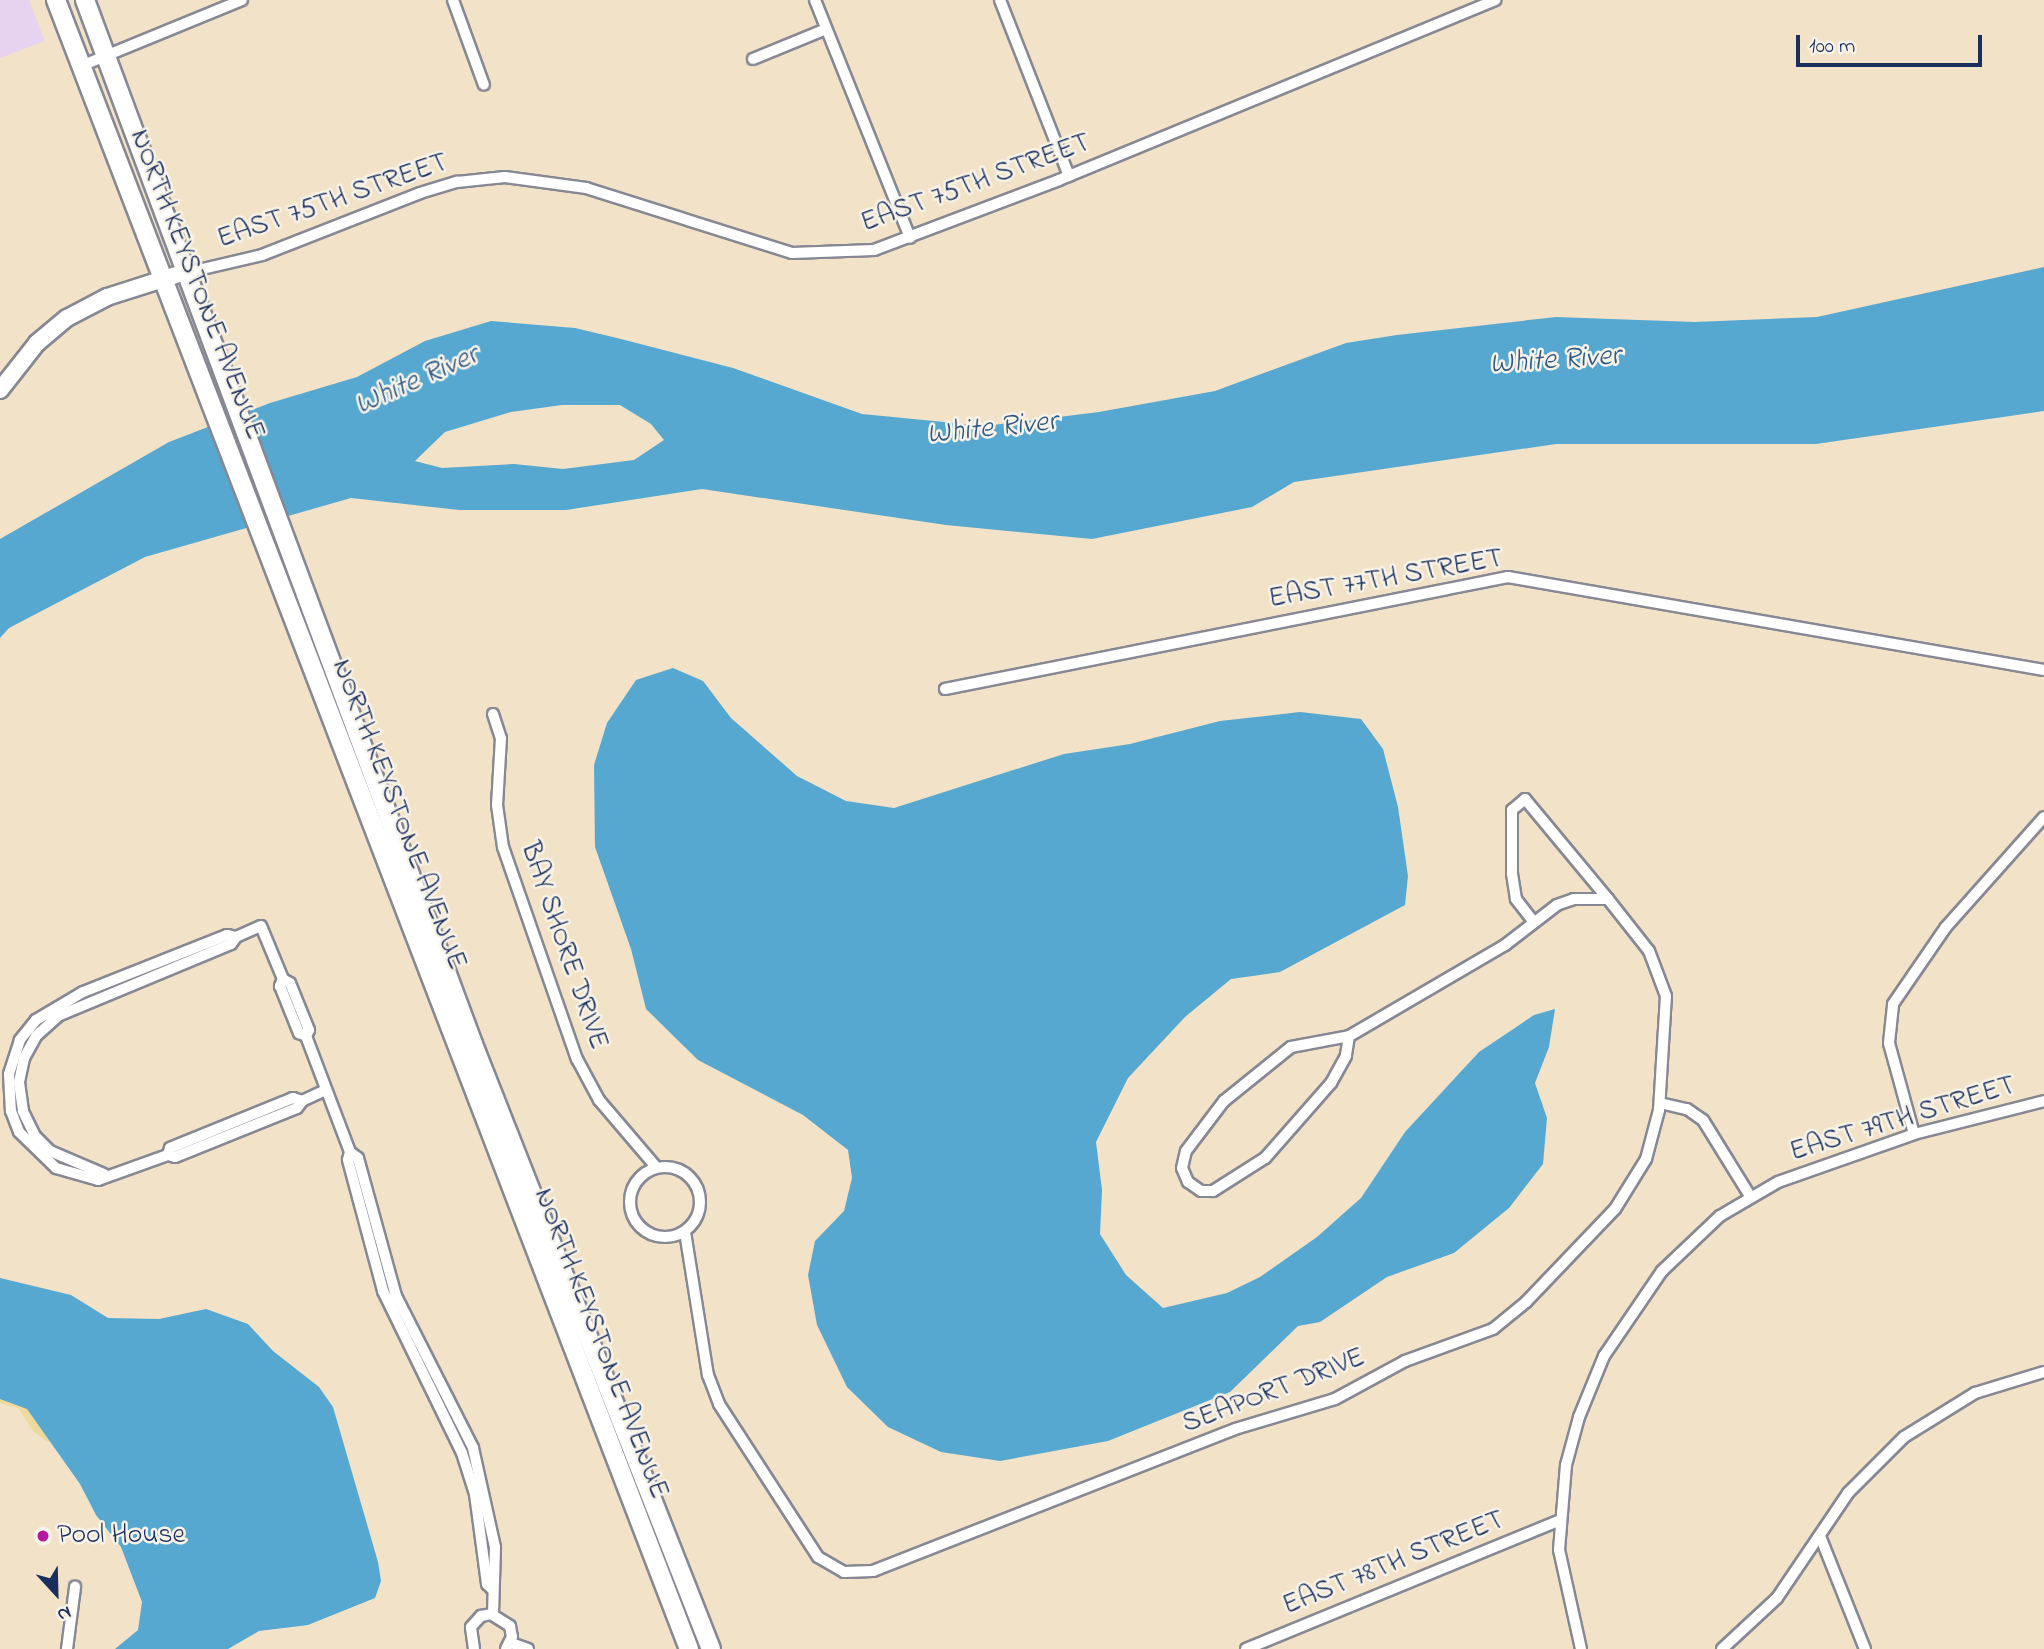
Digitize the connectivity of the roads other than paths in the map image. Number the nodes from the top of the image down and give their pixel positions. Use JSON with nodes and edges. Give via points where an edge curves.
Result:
{"nodes":[{"id":1,"x":56,"y":0,"type":"edge"},
{"id":2,"x":85,"y":0,"type":"edge"},
{"id":3,"x":242,"y":0,"type":"edge"},
{"id":4,"x":453,"y":0,"type":"edge"},
{"id":5,"x":815,"y":0,"type":"edge"},
{"id":6,"x":1000,"y":0,"type":"edge"},
{"id":7,"x":1494,"y":0,"type":"edge"},
{"id":8,"x":826,"y":29,"type":"junction"},
{"id":9,"x":106,"y":56,"type":"junction"},
{"id":10,"x":753,"y":59,"type":"dead end"},
{"id":11,"x":81,"y":66,"type":"junction"},
{"id":12,"x":484,"y":85,"type":"dead end"},
{"id":13,"x":1069,"y":176,"type":"junction"},
{"id":14,"x":911,"y":238,"type":"junction"},
{"id":15,"x":175,"y":275,"type":"junction"},
{"id":16,"x":0,"y":390,"type":"edge"},
{"id":17,"x":2044,"y":670,"type":"edge"},
{"id":18,"x":945,"y":689,"type":"dead end"},
{"id":19,"x":334,"y":697,"type":"junction"},
{"id":20,"x":493,"y":714,"type":"dead end"},
{"id":21,"x":2044,"y":817,"type":"edge"},
{"id":22,"x":1608,"y":899,"type":"junction"},
{"id":23,"x":1533,"y":921,"type":"junction"},
{"id":24,"x":1349,"y":1036,"type":"junction"},
{"id":25,"x":326,"y":1090,"type":"junction"},
{"id":26,"x":2044,"y":1101,"type":"edge"},
{"id":27,"x":1660,"y":1103,"type":"junction"},
{"id":28,"x":1914,"y":1134,"type":"junction"},
{"id":29,"x":657,"y":1168,"type":"junction"},
{"id":30,"x":1750,"y":1196,"type":"junction"},
{"id":31,"x":685,"y":1232,"type":"junction"},
{"id":32,"x":2044,"y":1372,"type":"edge"},
{"id":33,"x":1559,"y":1521,"type":"junction"},
{"id":34,"x":1820,"y":1536,"type":"junction"},
{"id":35,"x":75,"y":1587,"type":"dead end"},
{"id":36,"x":493,"y":1614,"type":"junction"},
{"id":37,"x":509,"y":1646,"type":"edge"},
{"id":38,"x":473,"y":1648,"type":"edge"},
{"id":39,"x":67,"y":1649,"type":"edge"},
{"id":40,"x":528,"y":1649,"type":"edge"},
{"id":41,"x":688,"y":1649,"type":"edge"},
{"id":42,"x":711,"y":1649,"type":"edge"},
{"id":43,"x":1246,"y":1649,"type":"edge"},
{"id":44,"x":1581,"y":1649,"type":"edge"},
{"id":45,"x":1722,"y":1649,"type":"edge"},
{"id":46,"x":1865,"y":1649,"type":"edge"}],
"edges":[{"from":1,"to":11,"type":"main road","name":"NORTH KEYSTONE AVENUE"},
{"from":2,"to":9,"type":"main road","name":"NORTH KEYSTONE AVENUE"},
{"from":3,"to":9,"type":"street"},
{"from":4,"to":12,"type":"street"},
{"from":5,"to":8,"type":"street"},
{"from":6,"to":13,"type":"street"},
{"from":7,"to":13,"type":"street","name":"EAST 75TH STREET"},
{"from":8,"to":10,"type":"street"},
{"from":8,"to":14,"type":"street"},
{"from":9,"to":11,"type":"street"},
{"from":9,"to":15,"type":"main road","name":"NORTH KEYSTONE AVENUE"},
{"from":11,"to":15,"type":"main road","name":"NORTH KEYSTONE AVENUE"},
{"from":13,"to":14,"type":"street","name":"EAST 75TH STREET"},
{"from":14,"to":15,"type":"street","name":"EAST 75TH STREET","via":[[851,254],[792,253],[586,188],[539,179],[494,178],[420,193],[262,255]]},
{"from":15,"to":16,"type":"street","via":[[107,297],[67,318],[37,343]]},
{"from":15,"to":19,"type":"main road","name":"NORTH KEYSTONE AVENUE","via":[[211,398]]},
{"from":15,"to":19,"type":"main road","name":"NORTH KEYSTONE AVENUE","via":[[230,391]]},
{"from":17,"to":18,"type":"street","name":"EAST 77TH STREET","via":[[1508,577]]},
{"from":19,"to":41,"type":"main road","name":"NORTH KEYSTONE AVENUE"},
{"from":19,"to":42,"type":"main road","name":"NORTH KEYSTONE AVENUE"},
{"from":20,"to":29,"type":"street","name":"BAY SHORE DRIVE","via":[[501,738],[497,805],[503,847],[577,1059],[599,1100]]},
{"from":21,"to":28,"type":"street","via":[[1946,928],[1893,1004],[1889,1043]]},
{"from":22,"to":23,"type":"street","via":[[1574,899]]},
{"from":22,"to":23,"type":"street","name":"SEAPORT DRIVE","via":[[1525,799],[1512,810],[1512,874],[1516,899]]},
{"from":22,"to":27,"type":"street","name":"SEAPORT DRIVE","via":[[1649,951],[1666,996]]},
{"from":23,"to":24,"type":"street","via":[[1505,945]]},
{"from":24,"to":24,"type":"street","via":[[1346,1056],[1331,1083],[1265,1158],[1213,1191],[1201,1191],[1188,1182],[1182,1168],[1186,1151],[1224,1101],[1292,1047]]},
{"from":25,"to":25,"type":"street","via":[[306,1037],[309,1030],[261,926],[83,992],[36,1020],[20,1040],[8,1091],[28,1145],[57,1168],[91,1179],[168,1155],[170,1148],[293,1098],[302,1101]]},
{"from":25,"to":36,"type":"street","via":[[350,1152],[348,1160],[377,1276],[405,1343],[462,1452],[475,1494]]},
{"from":26,"to":28,"type":"street","name":"EAST 79TH STREET"},
{"from":27,"to":30,"type":"street","via":[[1687,1109],[1703,1120]]},
{"from":27,"to":31,"type":"street","name":"SEAPORT DRIVE","via":[[1646,1159],[1627,1193],[1526,1302],[1493,1329],[1405,1361],[1356,1390],[1235,1429],[873,1571],[838,1570],[810,1547],[715,1395]]},
{"from":28,"to":30,"type":"street","name":"EAST 79TH STREET","via":[[1807,1170]]},
{"from":29,"to":31,"type":"street","via":[[678,1169],[698,1188],[699,1215]]},
{"from":29,"to":31,"type":"street","via":[[634,1186],[632,1215],[652,1236],[669,1238]]},
{"from":30,"to":33,"type":"street","name":"EAST 79TH STREET","via":[[1677,1255],[1619,1330],[1589,1388],[1572,1437]]},
{"from":32,"to":34,"type":"street","via":[[1975,1393],[1915,1429],[1860,1479]]},
{"from":33,"to":43,"type":"street","name":"EAST 78TH STREET"},
{"from":33,"to":44,"type":"street","name":"EAST 79TH STREET","via":[[1562,1571]]},
{"from":34,"to":45,"type":"street","via":[[1777,1598]]},
{"from":34,"to":46,"type":"street"},
{"from":35,"to":39,"type":"street"},
{"from":36,"to":37,"type":"street","via":[[510,1626]]},
{"from":36,"to":38,"type":"street","via":[[473,1623],[469,1632]]},
{"from":37,"to":40,"type":"street"}]}
